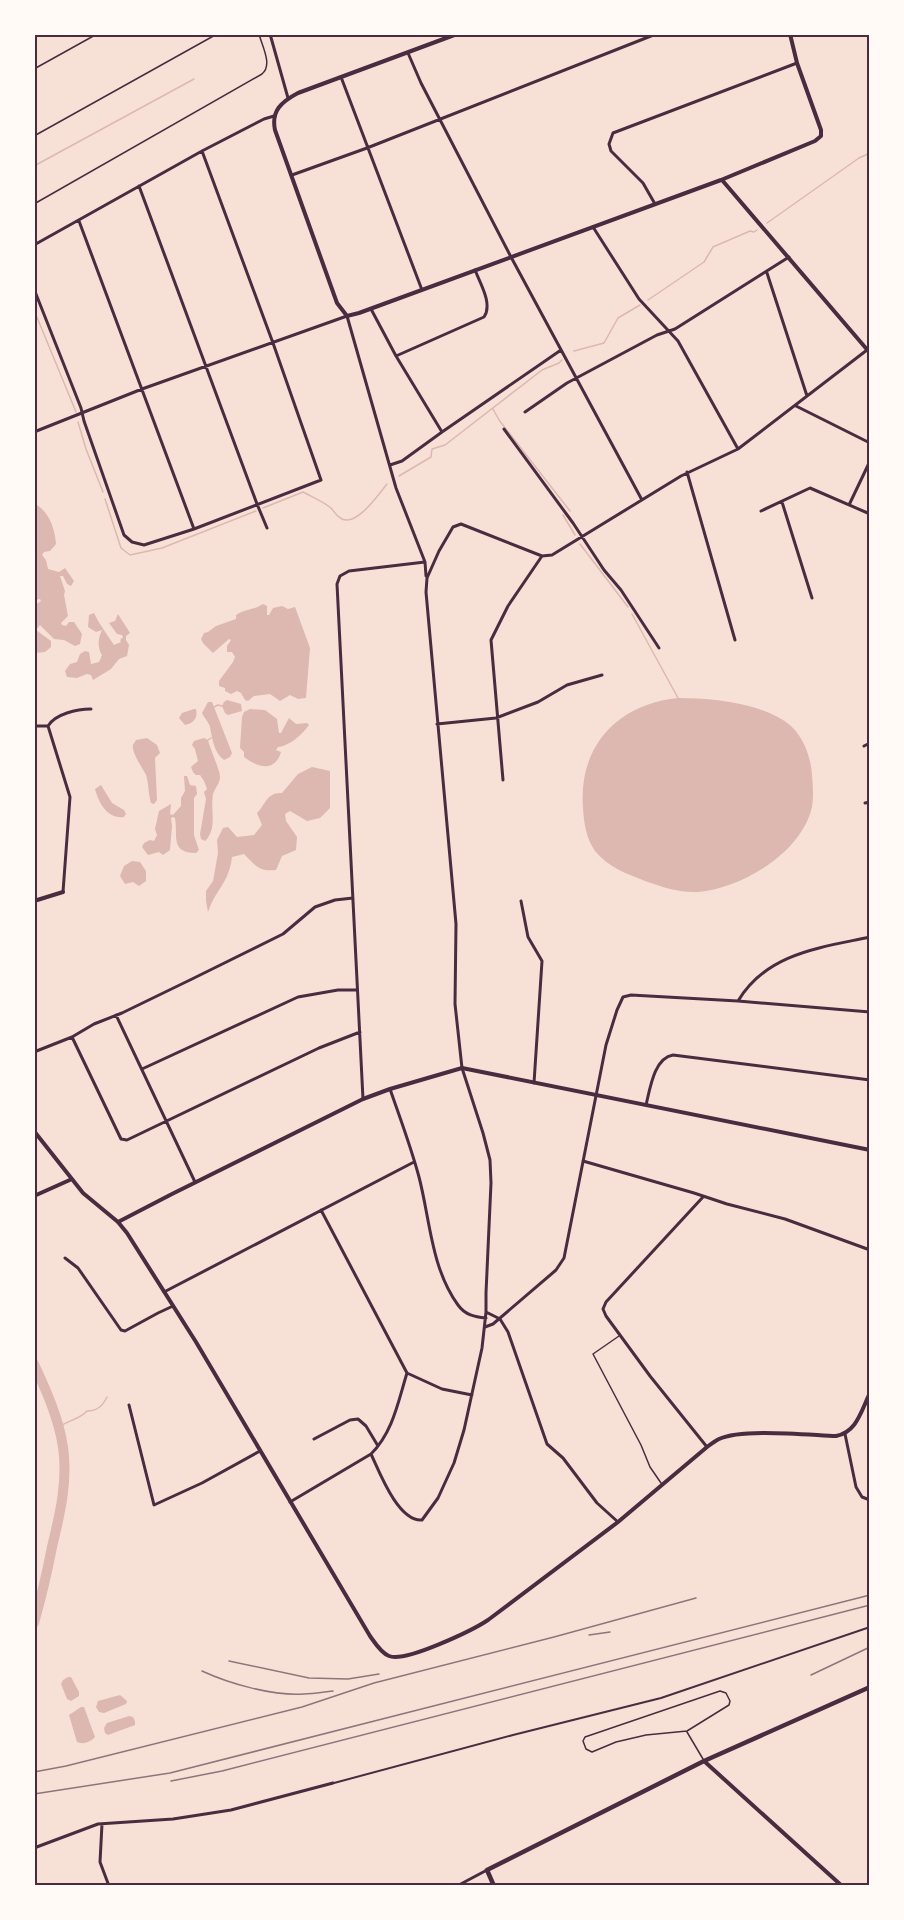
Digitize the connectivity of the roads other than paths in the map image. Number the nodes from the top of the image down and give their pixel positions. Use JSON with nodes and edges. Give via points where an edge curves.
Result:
{"nodes":[{"id":1,"x":97,"y":34,"type":"edge"},
{"id":2,"x":218,"y":34,"type":"edge"},
{"id":3,"x":259,"y":34,"type":"edge"},
{"id":4,"x":270,"y":34,"type":"edge"},
{"id":5,"x":457,"y":34,"type":"edge"},
{"id":6,"x":656,"y":34,"type":"edge"},
{"id":7,"x":790,"y":34,"type":"edge"},
{"id":8,"x":408,"y":53,"type":"junction"},
{"id":9,"x":797,"y":63,"type":"junction"},
{"id":10,"x":34,"y":69,"type":"edge"},
{"id":11,"x":341,"y":77,"type":"junction"},
{"id":12,"x":288,"y":98,"type":"junction"},
{"id":13,"x":274,"y":116,"type":"junction"},
{"id":14,"x":440,"y":120,"type":"junction"},
{"id":15,"x":34,"y":136,"type":"edge"},
{"id":16,"x":367,"y":148,"type":"junction"},
{"id":17,"x":202,"y":151,"type":"junction"},
{"id":18,"x":290,"y":176,"type":"junction"},
{"id":19,"x":721,"y":180,"type":"junction"},
{"id":20,"x":140,"y":186,"type":"junction"},
{"id":21,"x":34,"y":204,"type":"edge"},
{"id":22,"x":655,"y":204,"type":"junction"},
{"id":23,"x":79,"y":221,"type":"junction"},
{"id":24,"x":593,"y":227,"type":"junction"},
{"id":25,"x":34,"y":245,"type":"edge"},
{"id":26,"x":511,"y":257,"type":"junction"},
{"id":27,"x":789,"y":257,"type":"junction"},
{"id":28,"x":475,"y":270,"type":"junction"},
{"id":29,"x":767,"y":273,"type":"junction"},
{"id":30,"x":34,"y":289,"type":"edge"},
{"id":31,"x":422,"y":290,"type":"junction"},
{"id":32,"x":371,"y":309,"type":"junction"},
{"id":33,"x":347,"y":316,"type":"junction"},
{"id":34,"x":668,"y":332,"type":"junction"},
{"id":35,"x":273,"y":343,"type":"junction"},
{"id":36,"x":561,"y":350,"type":"junction"},
{"id":37,"x":868,"y":351,"type":"edge"},
{"id":38,"x":396,"y":357,"type":"junction"},
{"id":39,"x":207,"y":367,"type":"junction"},
{"id":40,"x":576,"y":379,"type":"junction"},
{"id":41,"x":142,"y":389,"type":"junction"},
{"id":42,"x":807,"y":396,"type":"junction"},
{"id":43,"x":796,"y":406,"type":"junction"},
{"id":44,"x":525,"y":412,"type":"dead end"},
{"id":45,"x":82,"y":414,"type":"junction"},
{"id":46,"x":504,"y":429,"type":"dead end"},
{"id":47,"x":34,"y":432,"type":"edge"},
{"id":48,"x":442,"y":432,"type":"junction"},
{"id":49,"x":870,"y":443,"type":"edge"},
{"id":50,"x":738,"y":449,"type":"junction"},
{"id":51,"x":870,"y":461,"type":"edge"},
{"id":52,"x":389,"y":465,"type":"junction"},
{"id":53,"x":687,"y":472,"type":"junction"},
{"id":54,"x":642,"y":500,"type":"junction"},
{"id":55,"x":782,"y":502,"type":"junction"},
{"id":56,"x":256,"y":504,"type":"junction"},
{"id":57,"x":849,"y":505,"type":"junction"},
{"id":58,"x":761,"y":511,"type":"dead end"},
{"id":59,"x":870,"y":514,"type":"edge"},
{"id":60,"x":267,"y":528,"type":"dead end"},
{"id":61,"x":194,"y":529,"type":"junction"},
{"id":62,"x":583,"y":537,"type":"junction"},
{"id":63,"x":542,"y":556,"type":"junction"},
{"id":64,"x":424,"y":562,"type":"junction"},
{"id":65,"x":427,"y":578,"type":"junction"},
{"id":66,"x":812,"y":598,"type":"dead end"},
{"id":67,"x":735,"y":640,"type":"dead end"},
{"id":68,"x":659,"y":648,"type":"dead end"},
{"id":69,"x":602,"y":675,"type":"dead end"},
{"id":70,"x":91,"y":709,"type":"dead end"},
{"id":71,"x":496,"y":718,"type":"junction"},
{"id":72,"x":437,"y":724,"type":"junction"},
{"id":73,"x":34,"y":726,"type":"edge"},
{"id":74,"x":48,"y":726,"type":"junction"},
{"id":75,"x":870,"y":743,"type":"edge"},
{"id":76,"x":864,"y":746,"type":"dead end"},
{"id":77,"x":503,"y":780,"type":"dead end"},
{"id":78,"x":870,"y":802,"type":"edge"},
{"id":79,"x":865,"y":803,"type":"dead end"},
{"id":80,"x":63,"y":892,"type":"joint"},
{"id":81,"x":353,"y":898,"type":"junction"},
{"id":82,"x":34,"y":901,"type":"edge"},
{"id":83,"x":521,"y":901,"type":"dead end"},
{"id":84,"x":870,"y":937,"type":"edge"},
{"id":85,"x":357,"y":990,"type":"junction"},
{"id":86,"x":738,"y":1001,"type":"junction"},
{"id":87,"x":870,"y":1012,"type":"edge"},
{"id":88,"x":116,"y":1015,"type":"junction"},
{"id":89,"x":360,"y":1032,"type":"junction"},
{"id":90,"x":72,"y":1037,"type":"junction"},
{"id":91,"x":34,"y":1052,"type":"edge"},
{"id":92,"x":462,"y":1068,"type":"junction"},
{"id":93,"x":142,"y":1069,"type":"junction"},
{"id":94,"x":870,"y":1080,"type":"edge"},
{"id":95,"x":534,"y":1083,"type":"junction"},
{"id":96,"x":390,"y":1089,"type":"junction"},
{"id":97,"x":596,"y":1095,"type":"junction"},
{"id":98,"x":363,"y":1099,"type":"junction"},
{"id":99,"x":646,"y":1105,"type":"junction"},
{"id":100,"x":166,"y":1122,"type":"junction"},
{"id":101,"x":34,"y":1131,"type":"edge"},
{"id":102,"x":870,"y":1150,"type":"edge"},
{"id":103,"x":583,"y":1161,"type":"junction"},
{"id":104,"x":414,"y":1162,"type":"junction"},
{"id":105,"x":72,"y":1179,"type":"junction"},
{"id":106,"x":195,"y":1182,"type":"junction"},
{"id":107,"x":34,"y":1196,"type":"edge"},
{"id":108,"x":703,"y":1197,"type":"junction"},
{"id":109,"x":321,"y":1210,"type":"junction"},
{"id":110,"x":118,"y":1222,"type":"junction"},
{"id":111,"x":870,"y":1250,"type":"edge"},
{"id":112,"x":65,"y":1258,"type":"dead end"},
{"id":113,"x":164,"y":1292,"type":"junction"},
{"id":114,"x":173,"y":1306,"type":"junction"},
{"id":115,"x":486,"y":1312,"type":"junction"},
{"id":116,"x":486,"y":1318,"type":"junction"},
{"id":117,"x":500,"y":1319,"type":"junction"},
{"id":118,"x":485,"y":1327,"type":"junction"},
{"id":119,"x":620,"y":1335,"type":"junction"},
{"id":120,"x":407,"y":1373,"type":"junction"},
{"id":121,"x":870,"y":1393,"type":"edge"},
{"id":122,"x":472,"y":1395,"type":"junction"},
{"id":123,"x":129,"y":1405,"type":"dead end"},
{"id":124,"x":845,"y":1434,"type":"junction"},
{"id":125,"x":314,"y":1439,"type":"dead end"},
{"id":126,"x":378,"y":1446,"type":"junction"},
{"id":127,"x":707,"y":1447,"type":"junction"},
{"id":128,"x":260,"y":1450,"type":"junction"},
{"id":129,"x":371,"y":1454,"type":"junction"},
{"id":130,"x":661,"y":1485,"type":"junction"},
{"id":131,"x":870,"y":1500,"type":"edge"},
{"id":132,"x":290,"y":1502,"type":"junction"},
{"id":133,"x":618,"y":1522,"type":"junction"},
{"id":134,"x":870,"y":1627,"type":"edge"},
{"id":135,"x":870,"y":1687,"type":"edge"},
{"id":136,"x":687,"y":1731,"type":"junction"},
{"id":137,"x":704,"y":1761,"type":"junction"},
{"id":138,"x":333,"y":1784,"type":"joint"},
{"id":139,"x":102,"y":1824,"type":"junction"},
{"id":140,"x":34,"y":1848,"type":"edge"},
{"id":141,"x":487,"y":1870,"type":"junction"},
{"id":142,"x":109,"y":1886,"type":"edge"},
{"id":143,"x":458,"y":1886,"type":"edge"},
{"id":144,"x":494,"y":1886,"type":"edge"},
{"id":145,"x":842,"y":1886,"type":"edge"}],
"edges":[{"from":1,"to":10,"type":"lane"},
{"from":2,"to":15,"type":"lane"},
{"from":3,"to":21,"type":"lane","via":[[267,64],[262,74]]},
{"from":4,"to":12,"type":"street"},
{"from":5,"to":8,"type":"street"},
{"from":6,"to":14,"type":"street"},
{"from":7,"to":9,"type":"street"},
{"from":8,"to":11,"type":"street"},
{"from":8,"to":14,"type":"street"},
{"from":9,"to":19,"type":"street","via":[[821,136]]},
{"from":9,"to":22,"type":"street","via":[[613,133],[611,151],[644,183]]},
{"from":11,"to":12,"type":"street"},
{"from":11,"to":16,"type":"street"},
{"from":12,"to":13,"type":"street"},
{"from":13,"to":17,"type":"street"},
{"from":13,"to":18,"type":"street"},
{"from":14,"to":16,"type":"street"},
{"from":14,"to":26,"type":"street"},
{"from":16,"to":18,"type":"street"},
{"from":16,"to":31,"type":"street"},
{"from":17,"to":20,"type":"street"},
{"from":17,"to":35,"type":"street"},
{"from":18,"to":33,"type":"street","via":[[337,303]]},
{"from":19,"to":22,"type":"street"},
{"from":19,"to":27,"type":"street"},
{"from":20,"to":23,"type":"street"},
{"from":20,"to":39,"type":"street"},
{"from":22,"to":24,"type":"street"},
{"from":23,"to":25,"type":"street"},
{"from":23,"to":41,"type":"street"},
{"from":24,"to":26,"type":"street"},
{"from":24,"to":34,"type":"street","via":[[639,299]]},
{"from":26,"to":28,"type":"street"},
{"from":26,"to":36,"type":"street"},
{"from":27,"to":29,"type":"street"},
{"from":27,"to":37,"type":"street"},
{"from":28,"to":31,"type":"street"},
{"from":28,"to":38,"type":"street","via":[[487,303],[484,317]]},
{"from":29,"to":34,"type":"street"},
{"from":29,"to":42,"type":"street"},
{"from":30,"to":45,"type":"street"},
{"from":31,"to":32,"type":"street"},
{"from":32,"to":33,"type":"street"},
{"from":32,"to":38,"type":"street"},
{"from":33,"to":35,"type":"street"},
{"from":33,"to":52,"type":"street"},
{"from":34,"to":40,"type":"street"},
{"from":34,"to":50,"type":"street","via":[[678,341]]},
{"from":35,"to":39,"type":"street"},
{"from":35,"to":56,"type":"street","via":[[321,480]]},
{"from":36,"to":40,"type":"street"},
{"from":36,"to":48,"type":"street"},
{"from":37,"to":42,"type":"street"},
{"from":38,"to":48,"type":"street"},
{"from":39,"to":41,"type":"street"},
{"from":39,"to":56,"type":"street"},
{"from":40,"to":44,"type":"street"},
{"from":40,"to":54,"type":"street"},
{"from":41,"to":45,"type":"street"},
{"from":41,"to":61,"type":"street"},
{"from":42,"to":43,"type":"street"},
{"from":43,"to":49,"type":"street"},
{"from":43,"to":50,"type":"street"},
{"from":45,"to":47,"type":"street"},
{"from":45,"to":61,"type":"street","via":[[124,535],[144,545]]},
{"from":46,"to":62,"type":"street"},
{"from":48,"to":52,"type":"street","via":[[402,461]]},
{"from":50,"to":53,"type":"street"},
{"from":51,"to":57,"type":"street"},
{"from":52,"to":64,"type":"street"},
{"from":53,"to":54,"type":"street"},
{"from":53,"to":67,"type":"street"},
{"from":54,"to":62,"type":"street"},
{"from":55,"to":57,"type":"street","via":[[810,488]]},
{"from":55,"to":58,"type":"street"},
{"from":55,"to":66,"type":"street"},
{"from":56,"to":60,"type":"street"},
{"from":56,"to":61,"type":"street"},
{"from":57,"to":59,"type":"street"},
{"from":62,"to":63,"type":"street","via":[[552,555]]},
{"from":62,"to":68,"type":"street"},
{"from":63,"to":65,"type":"street","via":[[457,525]]},
{"from":63,"to":71,"type":"street","via":[[508,606],[491,640]]},
{"from":64,"to":65,"type":"street"},
{"from":64,"to":81,"type":"street","via":[[349,571],[340,576],[337,584]]},
{"from":65,"to":72,"type":"street"},
{"from":69,"to":71,"type":"street"},
{"from":70,"to":74,"type":"street","via":[[53,719]]},
{"from":71,"to":72,"type":"street"},
{"from":71,"to":77,"type":"street"},
{"from":72,"to":92,"type":"street","via":[[456,924],[455,1004]]},
{"from":73,"to":74,"type":"street"},
{"from":74,"to":80,"type":"street","via":[[70,797]]},
{"from":75,"to":76,"type":"street"},
{"from":78,"to":79,"type":"street"},
{"from":80,"to":82,"type":"street"},
{"from":81,"to":85,"type":"street"},
{"from":81,"to":88,"type":"street","via":[[315,907],[283,934]]},
{"from":83,"to":95,"type":"street","via":[[528,937],[542,961]]},
{"from":84,"to":86,"type":"street","via":[[791,956],[767,969]]},
{"from":85,"to":89,"type":"street"},
{"from":85,"to":93,"type":"street","via":[[298,998]]},
{"from":86,"to":87,"type":"street"},
{"from":86,"to":97,"type":"street","via":[[623,997],[606,1045]]},
{"from":88,"to":90,"type":"street"},
{"from":88,"to":93,"type":"street"},
{"from":89,"to":98,"type":"street"},
{"from":89,"to":100,"type":"street"},
{"from":90,"to":91,"type":"street"},
{"from":90,"to":100,"type":"street","via":[[121,1139],[127,1140]]},
{"from":92,"to":95,"type":"street"},
{"from":92,"to":96,"type":"street"},
{"from":92,"to":115,"type":"street","via":[[490,1160]]},
{"from":93,"to":100,"type":"street"},
{"from":94,"to":99,"type":"street","via":[[673,1055],[662,1059]]},
{"from":95,"to":97,"type":"street"},
{"from":96,"to":98,"type":"street"},
{"from":96,"to":104,"type":"street"},
{"from":97,"to":99,"type":"street"},
{"from":97,"to":103,"type":"street"},
{"from":98,"to":106,"type":"street"},
{"from":99,"to":102,"type":"street"},
{"from":100,"to":106,"type":"street"},
{"from":101,"to":105,"type":"street"},
{"from":103,"to":108,"type":"street"},
{"from":103,"to":117,"type":"street","via":[[560,1266]]},
{"from":104,"to":109,"type":"street"},
{"from":104,"to":116,"type":"street","via":[[442,1275],[462,1311]]},
{"from":105,"to":107,"type":"street"},
{"from":105,"to":110,"type":"street"},
{"from":106,"to":110,"type":"street"},
{"from":108,"to":111,"type":"street","via":[[784,1219]]},
{"from":108,"to":119,"type":"street","via":[[606,1302],[603,1309]]},
{"from":109,"to":113,"type":"street"},
{"from":109,"to":120,"type":"street"},
{"from":110,"to":113,"type":"street"},
{"from":112,"to":114,"type":"street","via":[[78,1268],[121,1330]]},
{"from":113,"to":114,"type":"street"},
{"from":114,"to":128,"type":"street"},
{"from":115,"to":116,"type":"street"},
{"from":115,"to":117,"type":"street"},
{"from":116,"to":118,"type":"street"},
{"from":117,"to":118,"type":"street"},
{"from":117,"to":133,"type":"street","via":[[548,1444]]},
{"from":118,"to":122,"type":"street"},
{"from":119,"to":127,"type":"street"},
{"from":119,"to":130,"type":"lane","via":[[593,1354]]},
{"from":120,"to":122,"type":"street","via":[[442,1389]]},
{"from":120,"to":126,"type":"street","via":[[389,1430]]},
{"from":121,"to":124,"type":"street"},
{"from":122,"to":129,"type":"street","via":[[454,1464],[422,1520],[412,1519],[397,1504]]},
{"from":123,"to":128,"type":"street","via":[[154,1505]]},
{"from":124,"to":127,"type":"street","via":[[732,1435]]},
{"from":124,"to":131,"type":"street","via":[[856,1487],[862,1497]]},
{"from":125,"to":126,"type":"street","via":[[358,1419]]},
{"from":126,"to":129,"type":"street"},
{"from":127,"to":130,"type":"street"},
{"from":128,"to":132,"type":"street"},
{"from":129,"to":132,"type":"street"},
{"from":130,"to":133,"type":"street"},
{"from":132,"to":133,"type":"street","via":[[370,1636],[388,1656],[399,1657],[477,1628]]},
{"from":134,"to":138,"type":"street","via":[[662,1698]]},
{"from":135,"to":137,"type":"main road"},
{"from":136,"to":136,"type":"lane","via":[[646,1735],[592,1752],[583,1741],[652,1713],[720,1691],[726,1693],[730,1701],[726,1708]]},
{"from":136,"to":137,"type":"lane"},
{"from":137,"to":141,"type":"main road"},
{"from":137,"to":145,"type":"street"},
{"from":138,"to":139,"type":"street","via":[[231,1810]]},
{"from":139,"to":140,"type":"street"},
{"from":139,"to":142,"type":"street","via":[[100,1862]]},
{"from":141,"to":143,"type":"street"},
{"from":141,"to":144,"type":"main road"}]}
